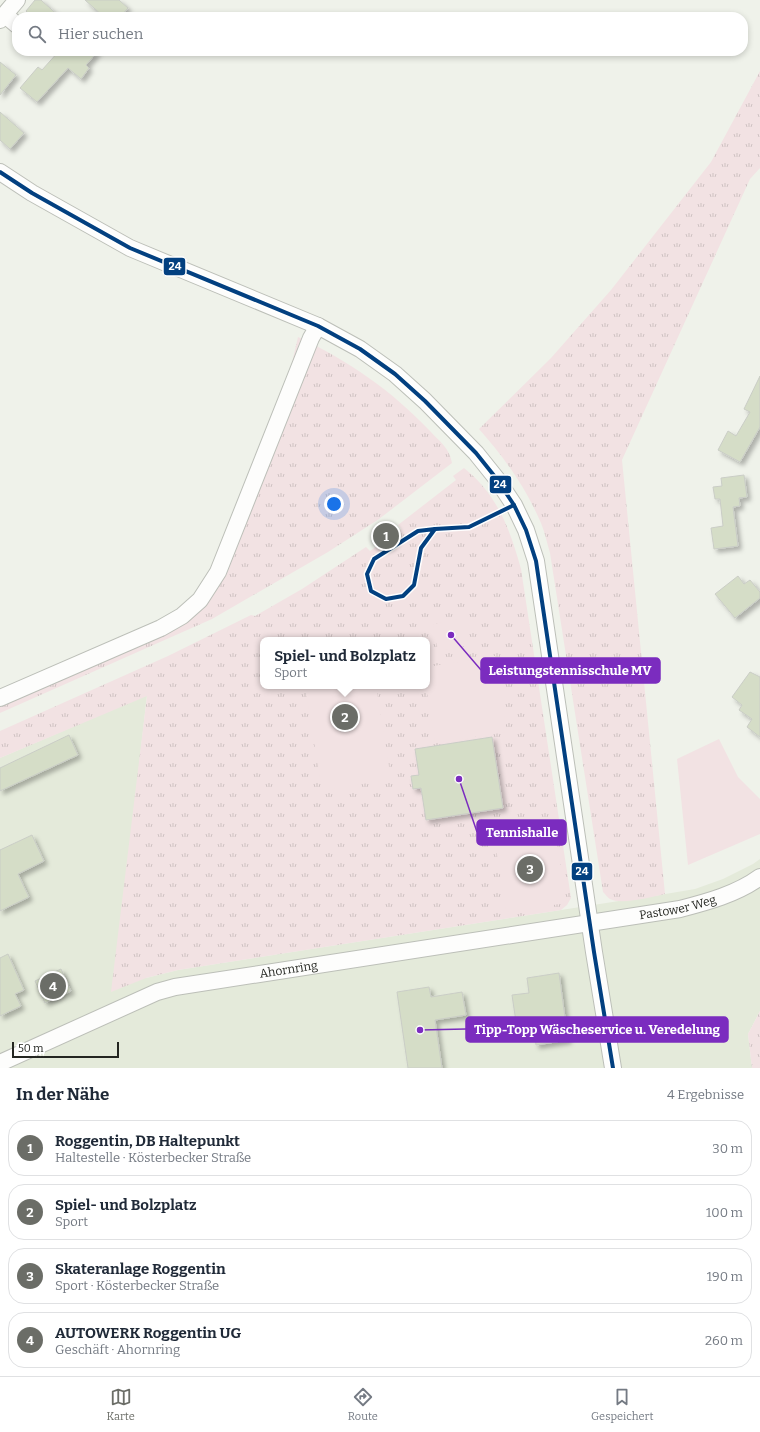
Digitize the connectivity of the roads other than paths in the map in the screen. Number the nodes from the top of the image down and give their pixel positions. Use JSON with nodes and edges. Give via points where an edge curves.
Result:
{"nodes":[{"id":1,"x":17,"y":0,"type":"edge"},
{"id":2,"x":2,"y":17,"type":"edge"},
{"id":3,"x":12,"y":22,"type":"edge"},
{"id":4,"x":0,"y":172,"type":"edge"},
{"id":5,"x":318,"y":326,"type":"junction"},
{"id":6,"x":0,"y":698,"type":"edge"},
{"id":7,"x":760,"y":876,"type":"edge"},
{"id":8,"x":590,"y":922,"type":"junction"},
{"id":9,"x":0,"y":1063,"type":"edge"},
{"id":10,"x":613,"y":1068,"type":"edge"}],
"edges":[{"from":1,"to":2,"type":"street"},
{"from":2,"to":3,"type":"street"},
{"from":4,"to":5,"type":"street","via":[[130,248]]},
{"from":5,"to":6,"type":"street","via":[[218,572],[200,600],[182,616],[161,628]]},
{"from":5,"to":8,"type":"street","via":[[360,349],[395,374],[425,401],[476,453],[496,478],[514,505],[526,530],[536,561]]},
{"from":7,"to":8,"type":"street","name":"Pastower Weg","via":[[706,903]]},
{"from":8,"to":9,"type":"street","name":"Ahornring","via":[[175,987],[157,992]]},
{"from":8,"to":10,"type":"street"}]}
